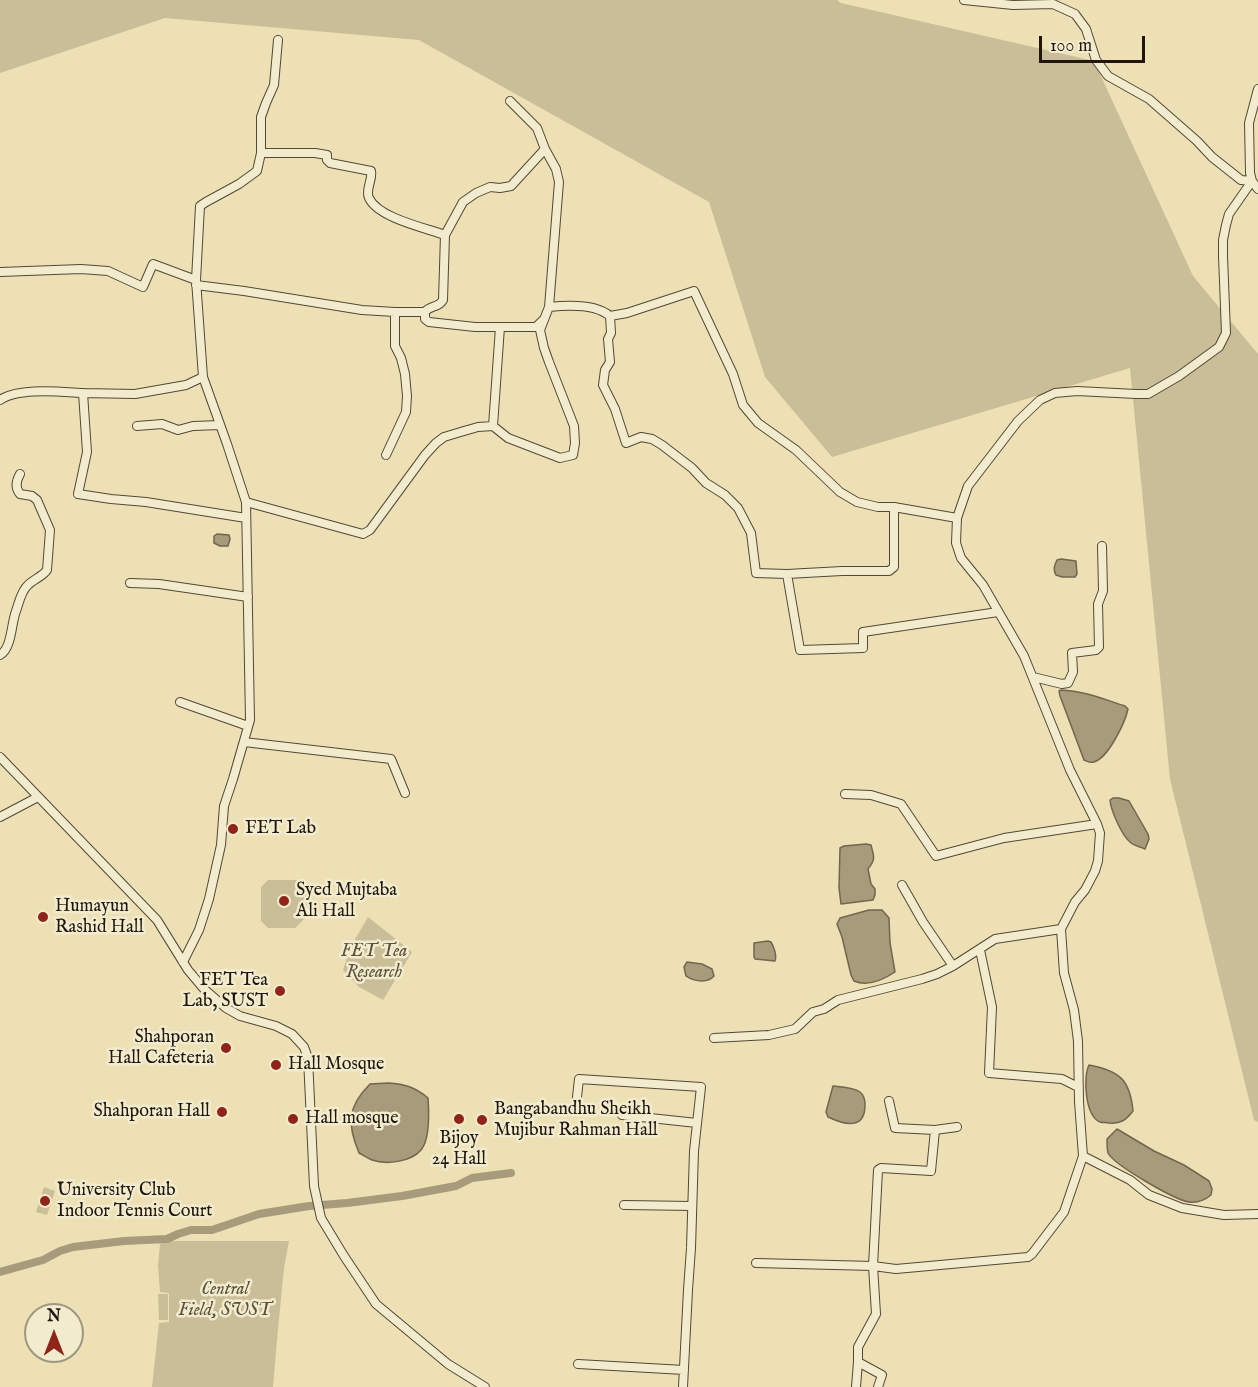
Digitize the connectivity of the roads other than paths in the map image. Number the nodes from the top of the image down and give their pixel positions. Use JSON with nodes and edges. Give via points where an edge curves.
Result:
{"nodes":[{"id":1,"x":964,"y":0,"type":"edge"},
{"id":2,"x":1051,"y":2,"type":"edge"},
{"id":3,"x":278,"y":40,"type":"dead end"},
{"id":4,"x":1258,"y":89,"type":"edge"},
{"id":5,"x":510,"y":101,"type":"dead end"},
{"id":6,"x":544,"y":149,"type":"junction"},
{"id":7,"x":261,"y":153,"type":"junction"},
{"id":8,"x":1252,"y":181,"type":"junction"},
{"id":9,"x":1258,"y":189,"type":"edge"},
{"id":10,"x":446,"y":235,"type":"junction"},
{"id":11,"x":0,"y":272,"type":"edge"},
{"id":12,"x":196,"y":282,"type":"junction"},
{"id":13,"x":549,"y":307,"type":"junction"},
{"id":14,"x":395,"y":312,"type":"junction"},
{"id":15,"x":424,"y":312,"type":"junction"},
{"id":16,"x":610,"y":316,"type":"junction"},
{"id":17,"x":544,"y":319,"type":"junction"},
{"id":18,"x":500,"y":327,"type":"junction"},
{"id":19,"x":204,"y":377,"type":"junction"},
{"id":20,"x":83,"y":393,"type":"junction"},
{"id":21,"x":0,"y":400,"type":"edge"},
{"id":22,"x":220,"y":424,"type":"junction"},
{"id":23,"x":137,"y":426,"type":"dead end"},
{"id":24,"x":493,"y":426,"type":"junction"},
{"id":25,"x":386,"y":455,"type":"dead end"},
{"id":26,"x":20,"y":474,"type":"dead end"},
{"id":27,"x":246,"y":502,"type":"junction"},
{"id":28,"x":894,"y":507,"type":"junction"},
{"id":29,"x":246,"y":518,"type":"junction"},
{"id":30,"x":957,"y":518,"type":"junction"},
{"id":31,"x":1102,"y":546,"type":"dead end"},
{"id":32,"x":787,"y":574,"type":"junction"},
{"id":33,"x":130,"y":583,"type":"dead end"},
{"id":34,"x":248,"y":597,"type":"junction"},
{"id":35,"x":998,"y":612,"type":"junction"},
{"id":36,"x":0,"y":655,"type":"edge"},
{"id":37,"x":1032,"y":677,"type":"junction"},
{"id":38,"x":180,"y":702,"type":"dead end"},
{"id":39,"x":248,"y":726,"type":"junction"},
{"id":40,"x":244,"y":742,"type":"junction"},
{"id":41,"x":0,"y":757,"type":"edge"},
{"id":42,"x":405,"y":793,"type":"dead end"},
{"id":43,"x":845,"y":794,"type":"dead end"},
{"id":44,"x":38,"y":797,"type":"junction"},
{"id":45,"x":0,"y":817,"type":"edge"},
{"id":46,"x":1097,"y":824,"type":"junction"},
{"id":47,"x":902,"y":885,"type":"dead end"},
{"id":48,"x":1061,"y":929,"type":"junction"},
{"id":49,"x":981,"y":950,"type":"junction"},
{"id":50,"x":183,"y":962,"type":"junction"},
{"id":51,"x":953,"y":966,"type":"junction"},
{"id":52,"x":714,"y":1038,"type":"dead end"},
{"id":53,"x":1078,"y":1087,"type":"junction"},
{"id":54,"x":889,"y":1101,"type":"dead end"},
{"id":55,"x":576,"y":1106,"type":"dead end"},
{"id":56,"x":622,"y":1115,"type":"dead end"},
{"id":57,"x":697,"y":1123,"type":"junction"},
{"id":58,"x":957,"y":1127,"type":"dead end"},
{"id":59,"x":935,"y":1130,"type":"junction"},
{"id":60,"x":1083,"y":1156,"type":"junction"},
{"id":61,"x":624,"y":1205,"type":"dead end"},
{"id":62,"x":692,"y":1206,"type":"junction"},
{"id":63,"x":1258,"y":1214,"type":"edge"},
{"id":64,"x":756,"y":1263,"type":"dead end"},
{"id":65,"x":873,"y":1266,"type":"junction"},
{"id":66,"x":858,"y":1362,"type":"junction"},
{"id":67,"x":578,"y":1364,"type":"dead end"},
{"id":68,"x":684,"y":1370,"type":"junction"},
{"id":69,"x":485,"y":1387,"type":"edge"},
{"id":70,"x":683,"y":1387,"type":"edge"},
{"id":71,"x":856,"y":1387,"type":"edge"},
{"id":72,"x":878,"y":1387,"type":"edge"}],
"edges":[{"from":1,"to":2,"type":"street","via":[[1012,5]]},
{"from":2,"to":8,"type":"street","via":[[1075,14],[1086,29],[1096,60],[1108,76],[1149,99],[1241,180]]},
{"from":3,"to":7,"type":"street","via":[[274,85],[261,117]]},
{"from":4,"to":8,"type":"street","via":[[1249,123]]},
{"from":5,"to":6,"type":"street","via":[[537,128]]},
{"from":6,"to":10,"type":"street","via":[[511,186],[490,187],[463,202]]},
{"from":6,"to":13,"type":"street","via":[[559,182]]},
{"from":7,"to":10,"type":"street","via":[[315,153],[327,155],[330,163],[371,171],[368,197],[374,206]]},
{"from":7,"to":12,"type":"street","via":[[252,176],[200,206]]},
{"from":8,"to":9,"type":"street"},
{"from":8,"to":30,"type":"street","via":[[1229,214],[1223,240],[1226,333],[1219,347],[1148,394],[1077,391],[1055,393],[1040,400],[1018,421],[968,486]]},
{"from":10,"to":15,"type":"street","via":[[443,300]]},
{"from":11,"to":12,"type":"street","via":[[108,272],[143,287],[153,264]]},
{"from":12,"to":14,"type":"street"},
{"from":12,"to":19,"type":"street"},
{"from":13,"to":16,"type":"street","via":[[571,305]]},
{"from":13,"to":17,"type":"street"},
{"from":14,"to":15,"type":"street"},
{"from":14,"to":25,"type":"street","via":[[395,346],[403,366],[406,412]]},
{"from":15,"to":18,"type":"street","via":[[429,322]]},
{"from":16,"to":28,"type":"street","via":[[694,291],[733,374],[743,405],[758,423],[796,450],[840,492],[857,502]]},
{"from":16,"to":32,"type":"street","via":[[610,362],[603,386],[626,443],[641,437],[652,439],[692,468],[738,508],[751,533],[756,573]]},
{"from":17,"to":18,"type":"street","via":[[536,327]]},
{"from":17,"to":24,"type":"street","via":[[540,330],[544,348],[574,426],[573,455],[560,458],[508,438]]},
{"from":18,"to":24,"type":"street"},
{"from":19,"to":20,"type":"street","via":[[186,385],[135,394]]},
{"from":19,"to":22,"type":"street"},
{"from":20,"to":21,"type":"street","via":[[47,391],[6,395]]},
{"from":20,"to":29,"type":"street","via":[[87,452],[78,494]]},
{"from":22,"to":23,"type":"street","via":[[178,430],[162,424]]},
{"from":22,"to":27,"type":"street"},
{"from":24,"to":27,"type":"street","via":[[444,437],[436,443],[363,534]]},
{"from":26,"to":36,"type":"street","via":[[18,493],[37,500],[50,530],[47,570],[23,593],[9,645]]},
{"from":27,"to":29,"type":"street"},
{"from":28,"to":30,"type":"street"},
{"from":28,"to":32,"type":"street","via":[[894,567],[889,571]]},
{"from":29,"to":34,"type":"street"},
{"from":30,"to":35,"type":"street","via":[[956,543],[961,558]]},
{"from":31,"to":37,"type":"street","via":[[1100,647],[1072,653],[1068,683]]},
{"from":32,"to":35,"type":"street","via":[[800,650],[863,648],[863,632]]},
{"from":33,"to":34,"type":"street"},
{"from":34,"to":39,"type":"street"},
{"from":35,"to":37,"type":"street"},
{"from":37,"to":46,"type":"street"},
{"from":38,"to":39,"type":"street"},
{"from":39,"to":40,"type":"street"},
{"from":40,"to":42,"type":"street","via":[[391,759]]},
{"from":40,"to":50,"type":"street","via":[[224,806],[221,845],[209,899]]},
{"from":41,"to":44,"type":"street"},
{"from":43,"to":46,"type":"street","via":[[871,795],[901,804],[936,855],[1004,838]]},
{"from":44,"to":45,"type":"street"},
{"from":44,"to":50,"type":"street","via":[[157,920]]},
{"from":46,"to":48,"type":"street","via":[[1100,834],[1095,871]]},
{"from":47,"to":51,"type":"street"},
{"from":48,"to":49,"type":"street","via":[[995,939]]},
{"from":48,"to":53,"type":"street","via":[[1064,973],[1078,1041]]},
{"from":49,"to":51,"type":"street"},
{"from":49,"to":53,"type":"street","via":[[992,1008],[989,1073],[1062,1079]]},
{"from":50,"to":69,"type":"street","via":[[204,989],[226,1008],[284,1030],[304,1047],[309,1066],[314,1185],[321,1218],[376,1304],[448,1364]]},
{"from":51,"to":52,"type":"street","via":[[922,979],[838,1000],[813,1012],[795,1029],[769,1035]]},
{"from":53,"to":60,"type":"street"},
{"from":54,"to":59,"type":"street","via":[[895,1128]]},
{"from":55,"to":57,"type":"street","via":[[579,1079],[701,1087]]},
{"from":56,"to":57,"type":"street"},
{"from":57,"to":62,"type":"street"},
{"from":58,"to":59,"type":"street"},
{"from":59,"to":65,"type":"street","via":[[931,1171],[878,1170]]},
{"from":60,"to":63,"type":"street","via":[[1130,1180],[1149,1195],[1182,1208],[1224,1215]]},
{"from":60,"to":65,"type":"street","via":[[1064,1212],[1028,1257],[896,1269]]},
{"from":61,"to":62,"type":"street"},
{"from":62,"to":68,"type":"street"},
{"from":64,"to":65,"type":"street"},
{"from":65,"to":66,"type":"street","via":[[876,1314],[858,1347]]},
{"from":66,"to":71,"type":"street"},
{"from":66,"to":72,"type":"street","via":[[882,1375]]},
{"from":67,"to":68,"type":"street"},
{"from":68,"to":70,"type":"street"}]}
